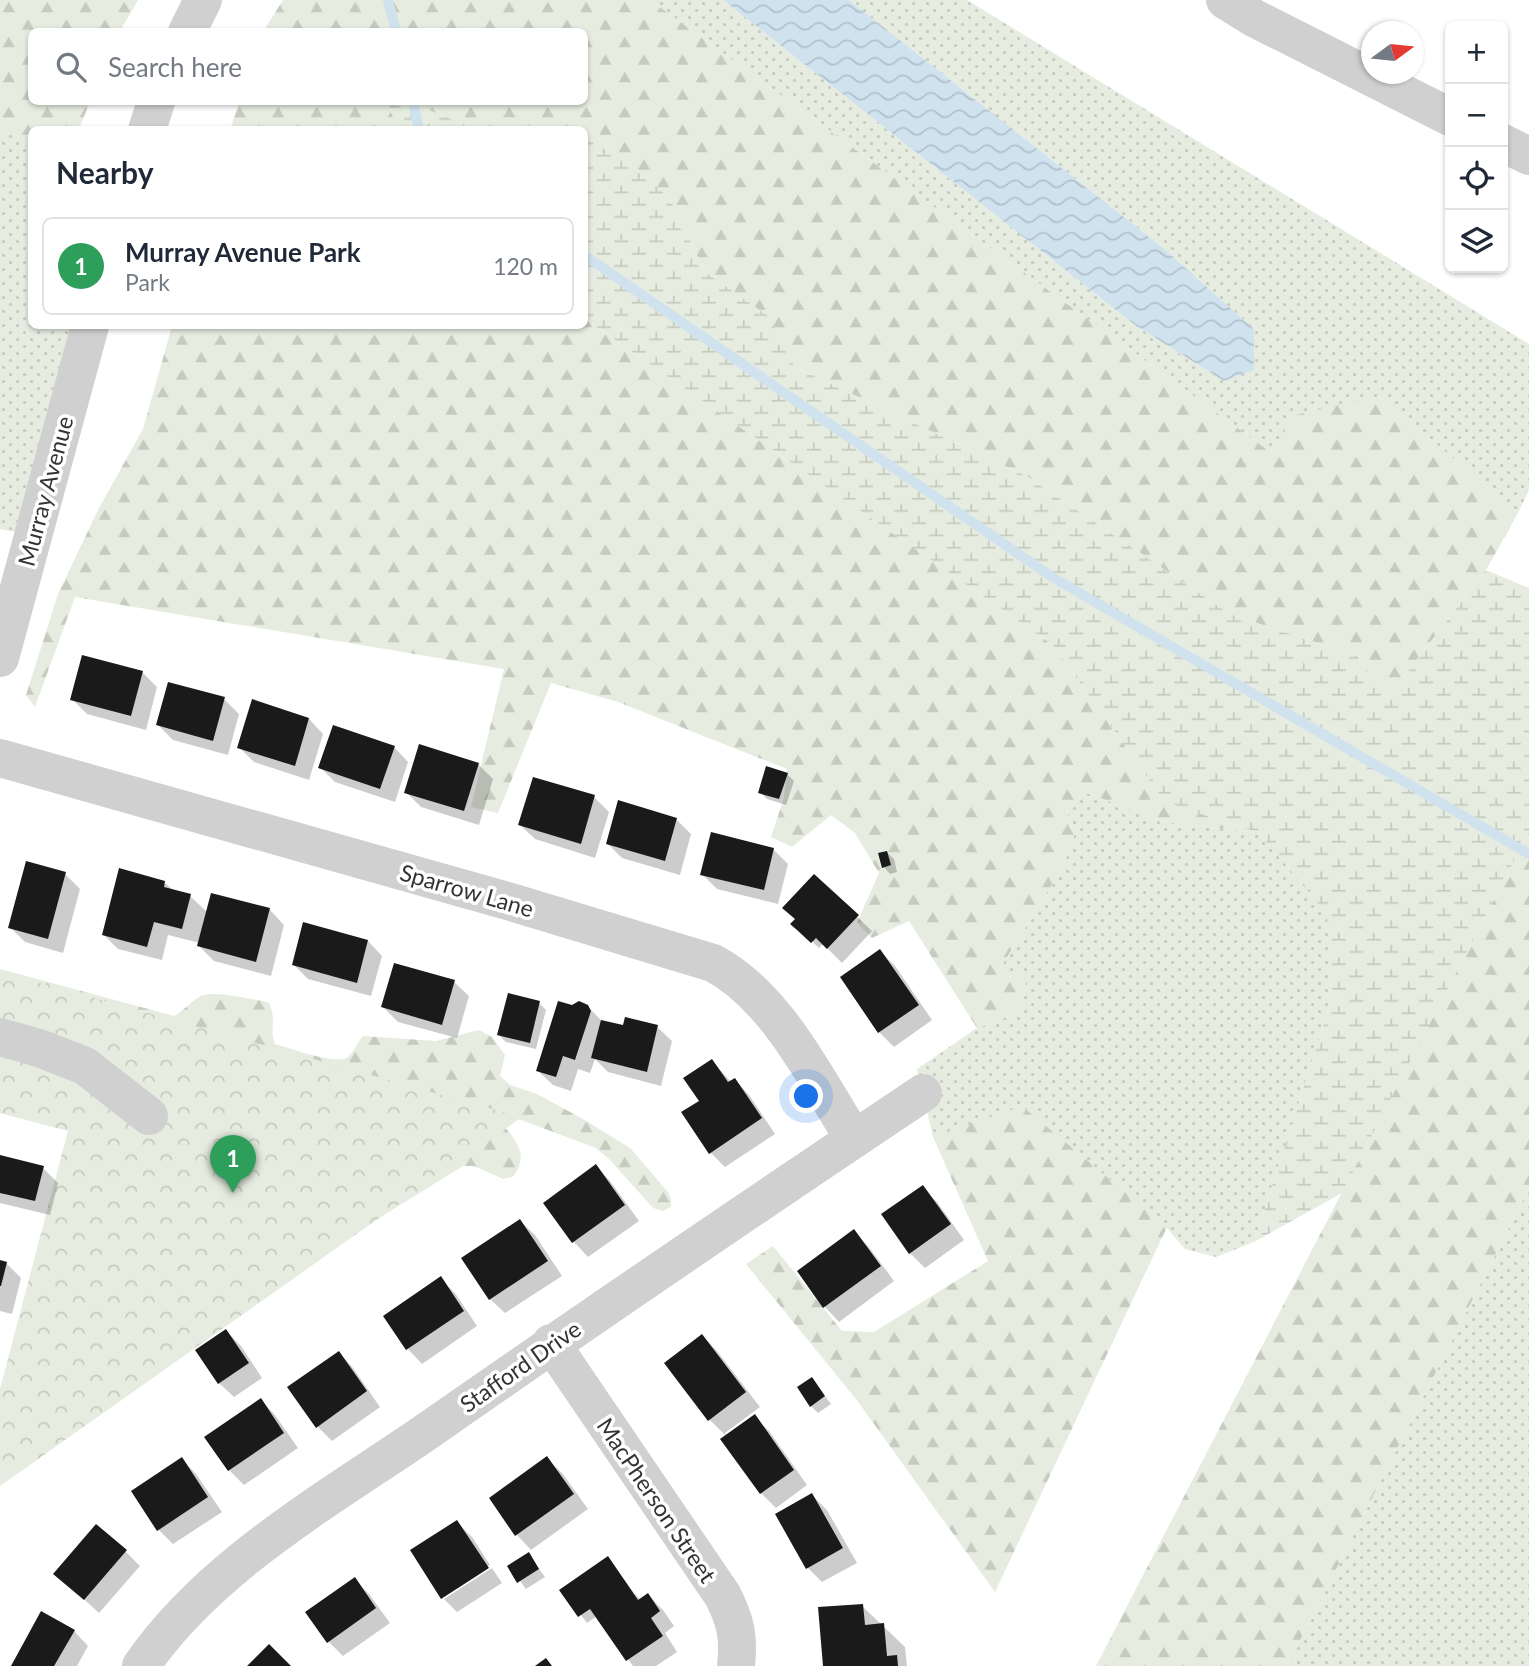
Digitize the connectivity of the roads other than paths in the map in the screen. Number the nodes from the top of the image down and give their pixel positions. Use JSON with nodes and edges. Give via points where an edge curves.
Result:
{"nodes":[{"id":1,"x":203,"y":0,"type":"edge"},
{"id":2,"x":1224,"y":0,"type":"edge"},
{"id":3,"x":189,"y":28,"type":"edge"},
{"id":4,"x":155,"y":105,"type":"edge"},
{"id":5,"x":1445,"y":114,"type":"edge"},
{"id":6,"x":148,"y":126,"type":"edge"},
{"id":7,"x":1508,"y":146,"type":"edge"},
{"id":8,"x":1529,"y":156,"type":"edge"},
{"id":9,"x":89,"y":329,"type":"edge"},
{"id":10,"x":0,"y":658,"type":"edge"},
{"id":11,"x":0,"y":758,"type":"edge"},
{"id":12,"x":0,"y":1037,"type":"edge"},
{"id":13,"x":923,"y":1093,"type":"dead end"},
{"id":14,"x":149,"y":1116,"type":"dead end"},
{"id":15,"x":854,"y":1139,"type":"junction"},
{"id":16,"x":551,"y":1343,"type":"junction"},
{"id":17,"x":141,"y":1666,"type":"edge"},
{"id":18,"x":736,"y":1666,"type":"edge"}],
"edges":[{"from":1,"to":3,"type":"street"},
{"from":2,"to":5,"type":"street"},
{"from":4,"to":6,"type":"street"},
{"from":7,"to":8,"type":"street"},
{"from":9,"to":10,"type":"street","name":"Murray Avenue"},
{"from":11,"to":15,"type":"street","name":"Sparrow Lane","via":[[713,963],[734,974],[766,1004]]},
{"from":12,"to":14,"type":"street","via":[[85,1066]]},
{"from":13,"to":15,"type":"street","name":"Stafford Drive"},
{"from":15,"to":16,"type":"street","name":"Stafford Drive"},
{"from":16,"to":17,"type":"street","name":"Stafford Drive","via":[[238,1562],[160,1638]]},
{"from":16,"to":18,"type":"street","name":"MacPherson Street","via":[[723,1596],[734,1618]]}]}
